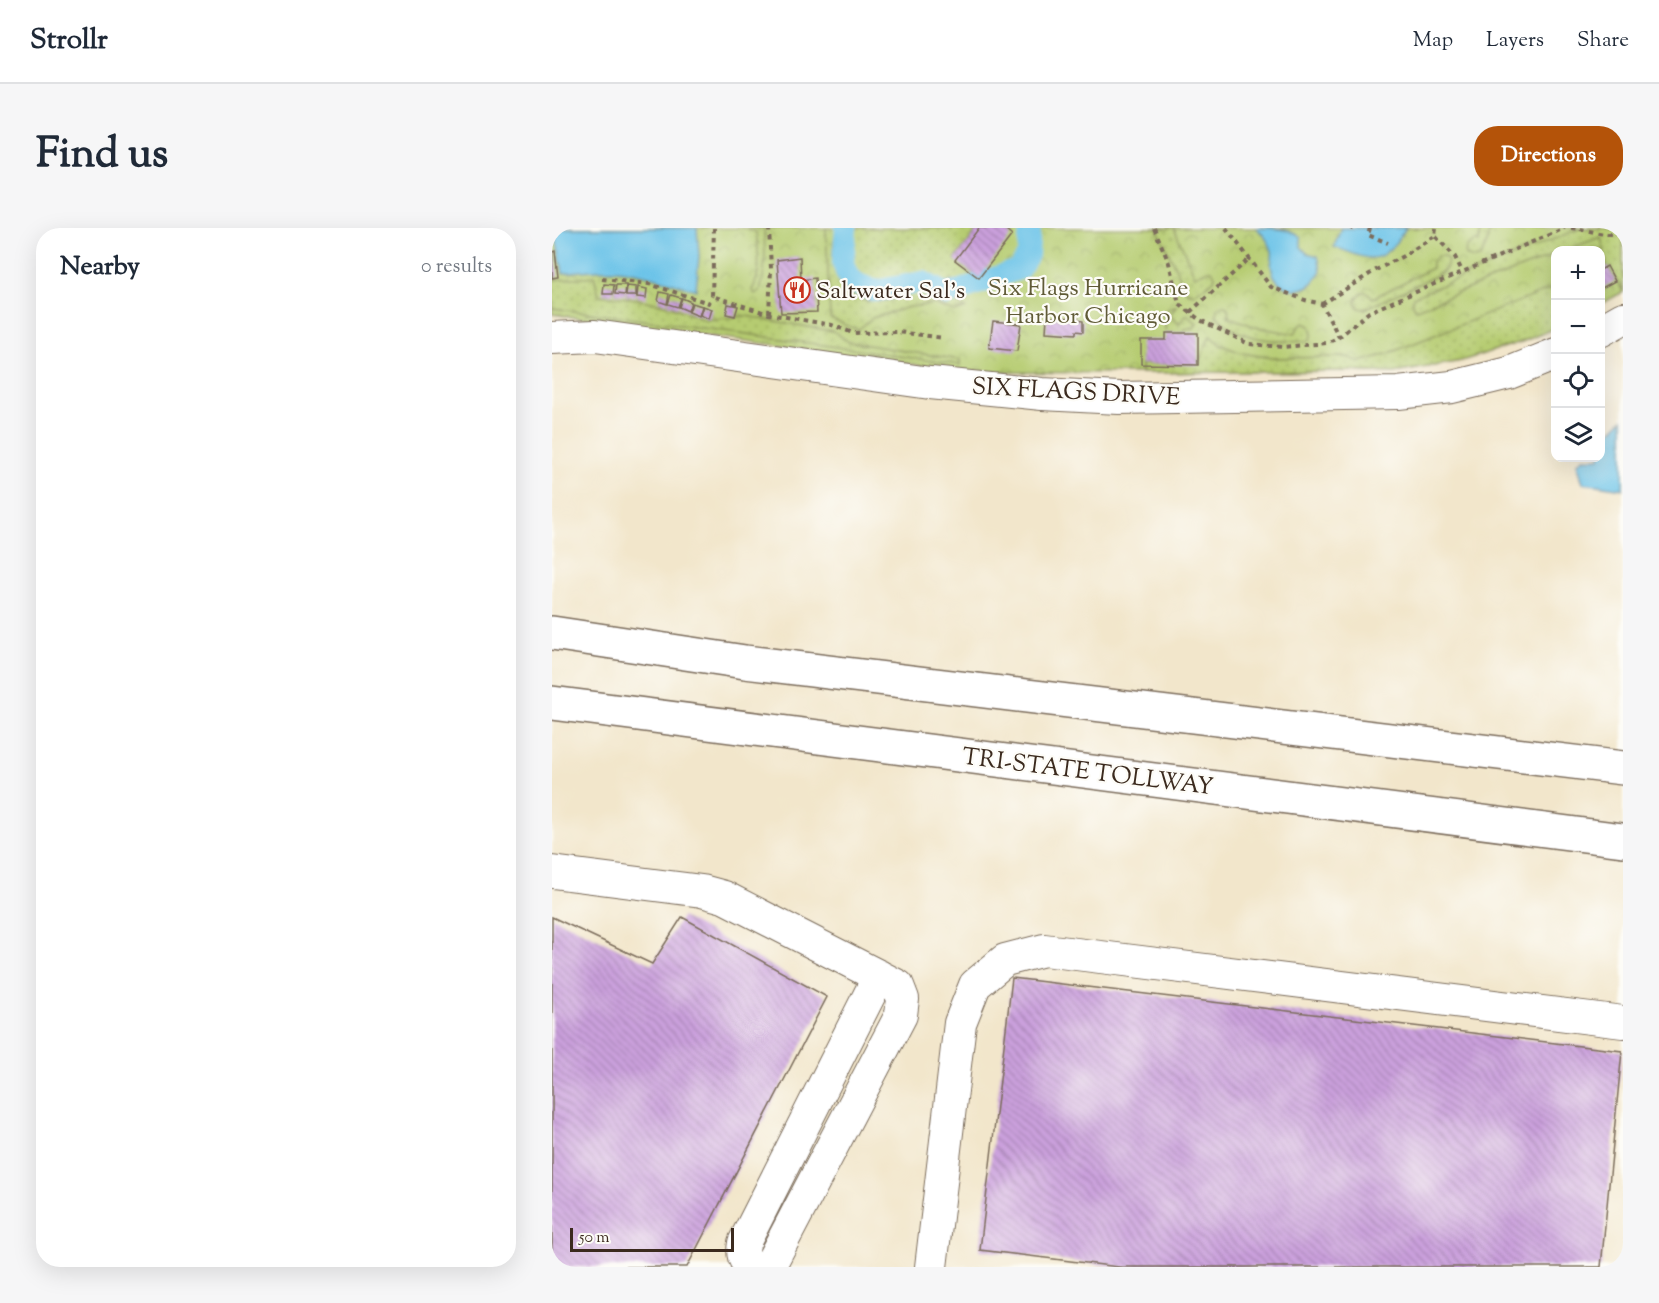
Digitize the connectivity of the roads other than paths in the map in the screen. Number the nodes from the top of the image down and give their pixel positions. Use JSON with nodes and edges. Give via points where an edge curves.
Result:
{"nodes":[{"id":1,"x":1623,"y":318,"type":"edge"},
{"id":2,"x":552,"y":322,"type":"edge"},
{"id":3,"x":1605,"y":328,"type":"edge"},
{"id":4,"x":595,"y":336,"type":"junction"},
{"id":5,"x":552,"y":338,"type":"edge"},
{"id":6,"x":1551,"y":356,"type":"edge"},
{"id":7,"x":552,"y":633,"type":"edge"},
{"id":8,"x":552,"y":703,"type":"edge"},
{"id":9,"x":1623,"y":768,"type":"edge"},
{"id":10,"x":1623,"y":840,"type":"edge"},
{"id":11,"x":552,"y":873,"type":"edge"},
{"id":12,"x":879,"y":976,"type":"junction"},
{"id":13,"x":1623,"y":1022,"type":"edge"},
{"id":14,"x":820,"y":1093,"type":"junction"},
{"id":15,"x":852,"y":1109,"type":"junction"},
{"id":16,"x":752,"y":1267,"type":"edge"},
{"id":17,"x":769,"y":1267,"type":"edge"},
{"id":18,"x":931,"y":1267,"type":"edge"}],
"edges":[{"from":1,"to":3,"type":"lane"},
{"from":2,"to":4,"type":"lane","name":"SIX FLAGS DRIVE"},
{"from":4,"to":5,"type":"lane","name":"SIX FLAGS DRIVE"},
{"from":4,"to":6,"type":"lane","name":"SIX FLAGS DRIVE","via":[[930,383],[1119,398],[1398,393],[1452,387],[1509,373]]},
{"from":7,"to":9,"type":"highway","via":[[837,673]]},
{"from":8,"to":10,"type":"highway","name":"TRI-STATE TOLLWAY"},
{"from":11,"to":12,"type":"lane","via":[[724,897]]},
{"from":12,"to":14,"type":"lane"},
{"from":12,"to":15,"type":"lane","via":[[898,986],[903,999],[901,1016]]},
{"from":13,"to":18,"type":"lane","via":[[1044,950],[1005,960],[975,985],[960,1023]]},
{"from":14,"to":15,"type":"lane"},
{"from":14,"to":16,"type":"lane","via":[[744,1243],[742,1253]]},
{"from":15,"to":17,"type":"lane"}]}
